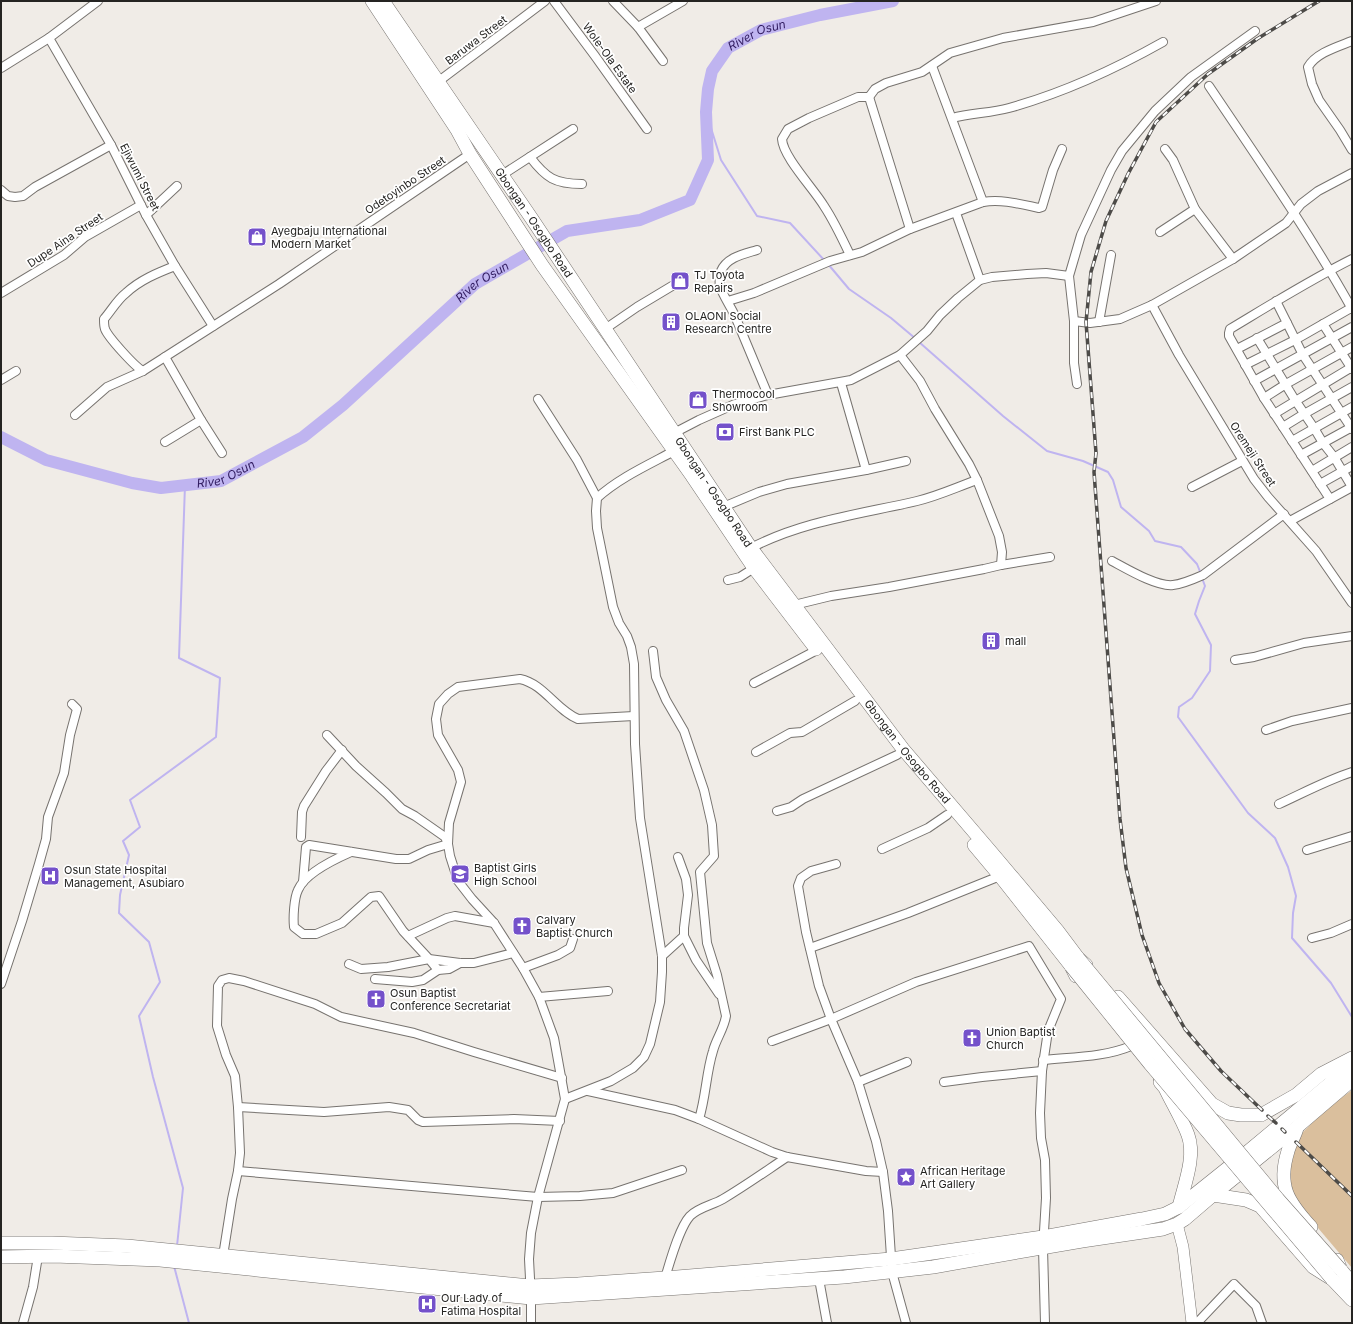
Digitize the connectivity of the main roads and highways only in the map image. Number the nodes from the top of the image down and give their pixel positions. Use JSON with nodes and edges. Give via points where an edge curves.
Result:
{"nodes":[{"id":1,"x":372,"y":1,"type":"edge"},
{"id":2,"x":383,"y":1,"type":"edge"},
{"id":3,"x":735,"y":533,"type":"junction"},
{"id":4,"x":1075,"y":962,"type":"junction"},
{"id":5,"x":1352,"y":1058,"type":"edge"},
{"id":6,"x":1352,"y":1065,"type":"edge"},
{"id":7,"x":1352,"y":1080,"type":"edge"},
{"id":8,"x":1297,"y":1127,"type":"junction"},
{"id":9,"x":1213,"y":1195,"type":"junction"},
{"id":10,"x":1178,"y":1207,"type":"junction"},
{"id":11,"x":1,"y":1243,"type":"edge"},
{"id":12,"x":1043,"y":1243,"type":"junction"},
{"id":13,"x":160,"y":1255,"type":"junction"},
{"id":14,"x":1,"y":1256,"type":"edge"},
{"id":15,"x":183,"y":1257,"type":"junction"},
{"id":16,"x":1336,"y":1275,"type":"junction"},
{"id":17,"x":1352,"y":1283,"type":"edge"},
{"id":18,"x":531,"y":1292,"type":"junction"},
{"id":19,"x":1352,"y":1300,"type":"edge"}],
"edges":[{"from":1,"to":3,"type":"main road","name":"Gbongan - Osogbo Road","via":[[566,300]]},
{"from":2,"to":3,"type":"main road","name":"Gbongan - Osogbo Road","via":[[532,219],[723,507]]},
{"from":3,"to":4,"type":"main road","name":"Gbongan - Osogbo Road","via":[[754,568],[898,755]]},
{"from":3,"to":4,"type":"main road","name":"Gbongan - Osogbo Road","via":[[751,548],[903,749],[1057,930]]},
{"from":4,"to":5,"type":"main road","via":[[1112,990],[1212,1104],[1228,1113],[1261,1116],[1296,1095],[1321,1074]]},
{"from":4,"to":10,"type":"main road","via":[[1082,986],[1165,1088],[1188,1135],[1191,1153]]},
{"from":4,"to":16,"type":"main road","bridge":true,"via":[[1150,1064]]},
{"from":6,"to":10,"type":"main road"},
{"from":7,"to":8,"type":"main road"},
{"from":8,"to":9,"type":"main road"},
{"from":8,"to":16,"type":"main road","via":[[1288,1150],[1283,1176],[1284,1186],[1297,1210],[1335,1255]]},
{"from":9,"to":12,"type":"main road","via":[[1185,1219],[1163,1229],[1082,1241]]},
{"from":9,"to":16,"type":"main road","via":[[1246,1200],[1260,1206],[1313,1267]]},
{"from":10,"to":12,"type":"main road","via":[[1165,1214]]},
{"from":11,"to":13,"type":"main road","via":[[126,1246]]},
{"from":12,"to":18,"type":"main road","via":[[891,1259],[578,1284]]},
{"from":12,"to":18,"type":"main road","via":[[933,1267],[819,1279]]},
{"from":13,"to":14,"type":"main road"},
{"from":13,"to":15,"type":"main road"},
{"from":15,"to":18,"type":"main road"},
{"from":15,"to":18,"type":"main road","via":[[223,1256]]},
{"from":16,"to":17,"type":"main road"},
{"from":16,"to":19,"type":"main road"}]}
